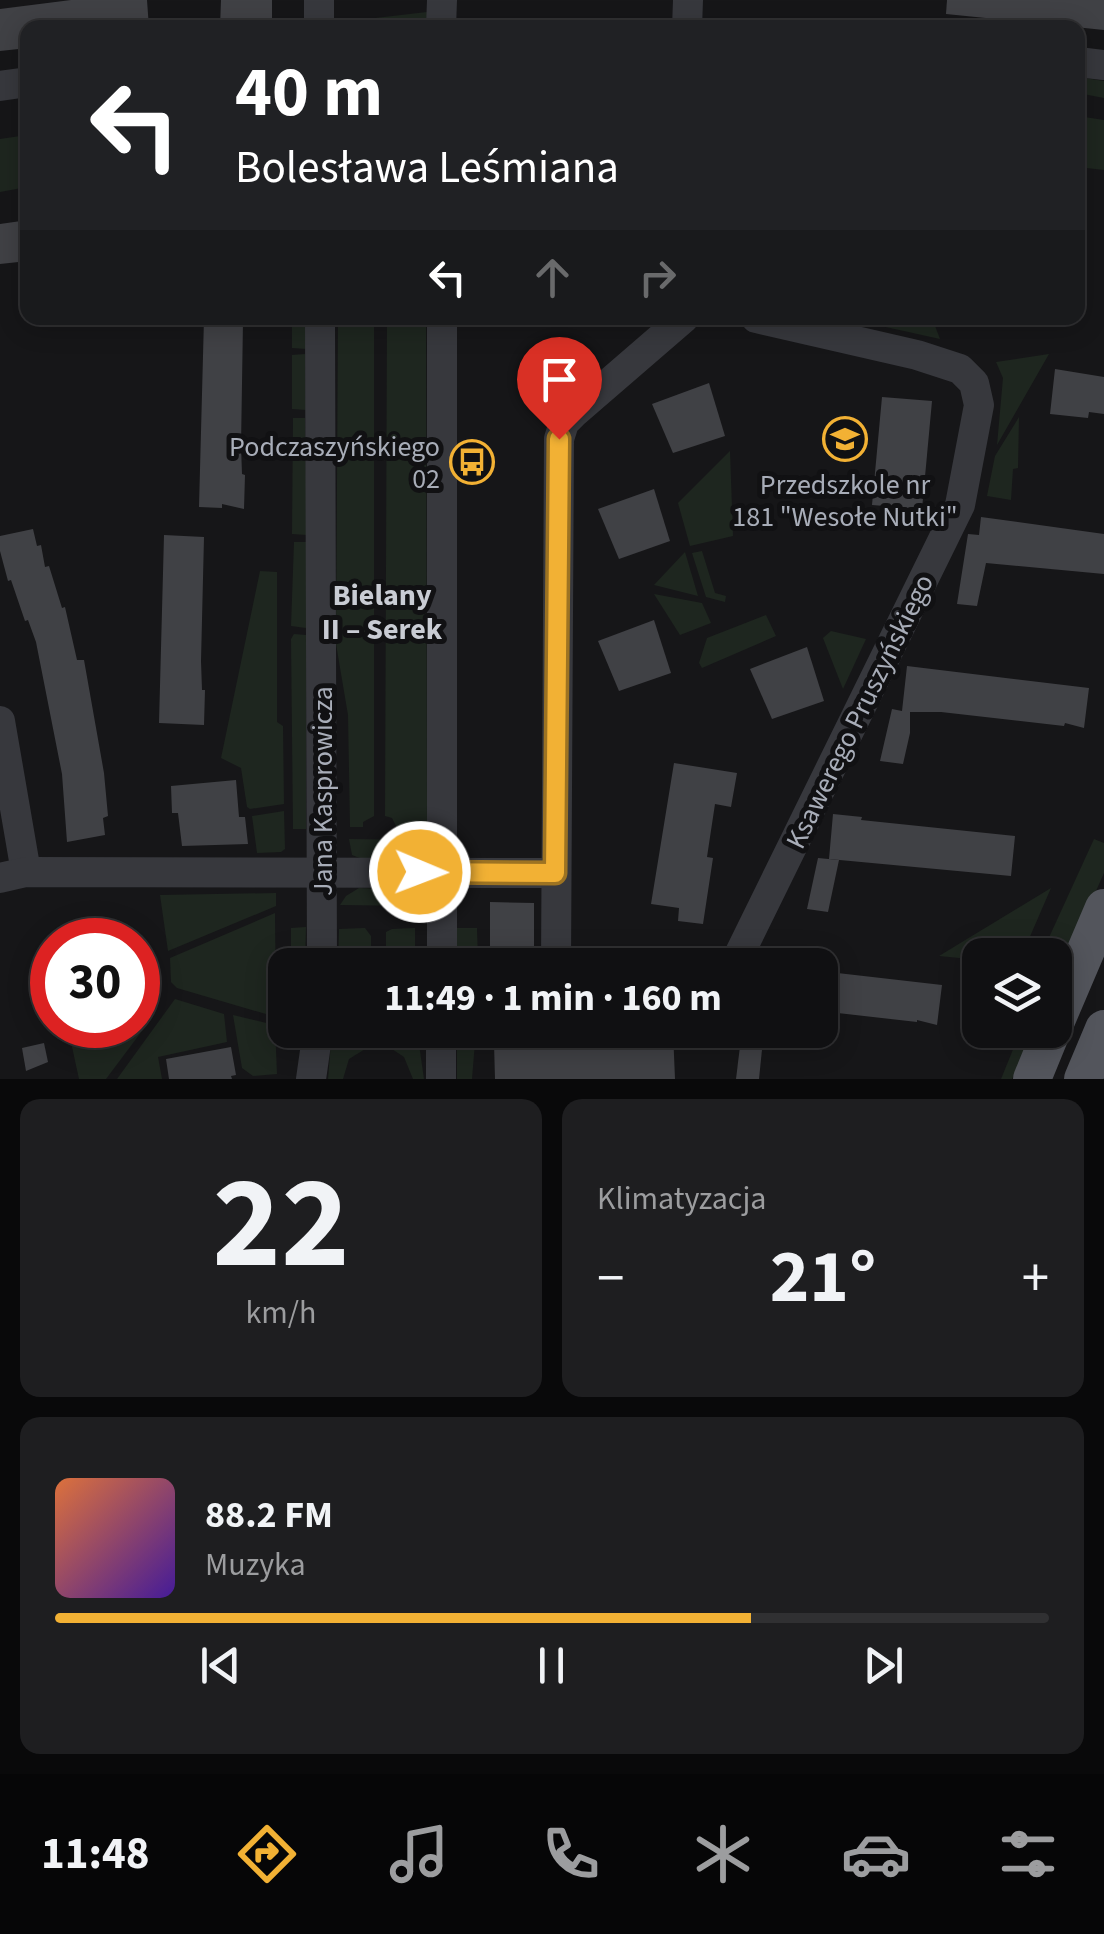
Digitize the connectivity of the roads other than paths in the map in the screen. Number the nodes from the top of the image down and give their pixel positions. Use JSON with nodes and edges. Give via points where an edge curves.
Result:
{"nodes":[{"id":1,"x":320,"y":325,"type":"edge"},
{"id":2,"x":442,"y":325,"type":"edge"},
{"id":3,"x":676,"y":325,"type":"edge"},
{"id":4,"x":787,"y":325,"type":"edge"},
{"id":5,"x":0,"y":722,"type":"edge"},
{"id":6,"x":442,"y":872,"type":"junction"},
{"id":7,"x":555,"y":873,"type":"junction"},
{"id":8,"x":322,"y":874,"type":"junction"},
{"id":9,"x":13,"y":875,"type":"edge"},
{"id":10,"x":1104,"y":908,"type":"edge"},
{"id":11,"x":322,"y":948,"type":"edge"},
{"id":12,"x":442,"y":948,"type":"edge"},
{"id":13,"x":556,"y":948,"type":"edge"},
{"id":14,"x":742,"y":948,"type":"edge"},
{"id":15,"x":1072,"y":984,"type":"edge"},
{"id":16,"x":1104,"y":1028,"type":"edge"},
{"id":17,"x":315,"y":1048,"type":"edge"},
{"id":18,"x":442,"y":1048,"type":"edge"},
{"id":19,"x":1045,"y":1048,"type":"edge"},
{"id":20,"x":311,"y":1079,"type":"edge"},
{"id":21,"x":441,"y":1079,"type":"edge"},
{"id":22,"x":1032,"y":1079,"type":"edge"},
{"id":23,"x":1083,"y":1079,"type":"edge"}],
"edges":[{"from":1,"to":8,"type":"street","name":"Jana Kasprowicza"},
{"from":2,"to":6,"type":"street"},
{"from":3,"to":7,"type":"street","via":[[574,413],[559,439]]},
{"from":4,"to":14,"type":"street","name":"Ksawerego Pruszyńskiego","via":[[960,369],[974,383],[979,405],[960,505]]},
{"from":5,"to":9,"type":"street"},
{"from":6,"to":7,"type":"street"},
{"from":6,"to":8,"type":"street"},
{"from":6,"to":12,"type":"street"},
{"from":7,"to":13,"type":"street"},
{"from":8,"to":9,"type":"street"},
{"from":8,"to":11,"type":"street","name":"Jana Kasprowicza"},
{"from":10,"to":15,"type":"main road"},
{"from":16,"to":23,"type":"main road"},
{"from":17,"to":20,"type":"street"},
{"from":18,"to":21,"type":"street"},
{"from":19,"to":22,"type":"main road"}]}
